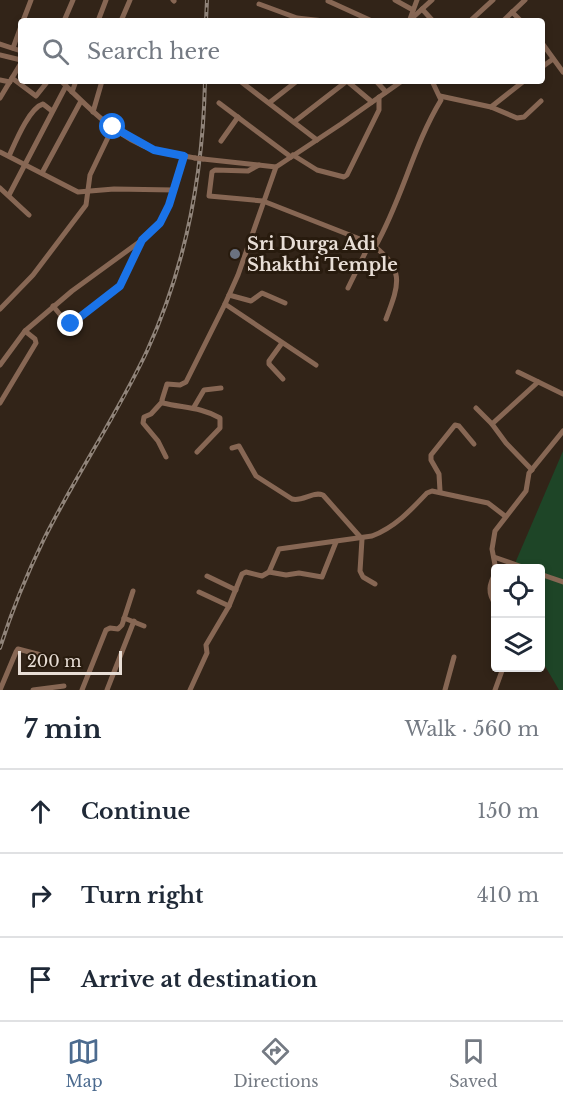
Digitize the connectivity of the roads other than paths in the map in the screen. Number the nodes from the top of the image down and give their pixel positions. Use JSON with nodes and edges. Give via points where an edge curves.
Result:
{"nodes":[{"id":1,"x":31,"y":0,"type":"edge"},
{"id":2,"x":73,"y":0,"type":"edge"},
{"id":3,"x":130,"y":0,"type":"edge"},
{"id":4,"x":395,"y":0,"type":"edge"},
{"id":5,"x":417,"y":0,"type":"edge"},
{"id":6,"x":432,"y":0,"type":"edge"},
{"id":7,"x":493,"y":0,"type":"edge"},
{"id":8,"x":525,"y":0,"type":"edge"},
{"id":9,"x":104,"y":1,"type":"edge"},
{"id":10,"x":328,"y":1,"type":"edge"},
{"id":11,"x":259,"y":4,"type":"dead end"},
{"id":12,"x":422,"y":9,"type":"junction"},
{"id":13,"x":413,"y":10,"type":"junction"},
{"id":14,"x":512,"y":12,"type":"junction"},
{"id":15,"x":24,"y":18,"type":"edge"},
{"id":16,"x":65,"y":18,"type":"edge"},
{"id":17,"x":99,"y":18,"type":"edge"},
{"id":18,"x":123,"y":18,"type":"edge"},
{"id":19,"x":297,"y":18,"type":"edge"},
{"id":20,"x":365,"y":18,"type":"edge"},
{"id":21,"x":410,"y":18,"type":"edge"},
{"id":22,"x":412,"y":18,"type":"edge"},
{"id":23,"x":430,"y":18,"type":"edge"},
{"id":24,"x":474,"y":18,"type":"edge"},
{"id":25,"x":505,"y":18,"type":"edge"},
{"id":26,"x":518,"y":18,"type":"edge"},
{"id":27,"x":18,"y":34,"type":"edge"},
{"id":28,"x":0,"y":44,"type":"edge"},
{"id":29,"x":545,"y":47,"type":"edge"},
{"id":30,"x":13,"y":48,"type":"junction"},
{"id":31,"x":18,"y":50,"type":"edge"},
{"id":32,"x":0,"y":55,"type":"edge"},
{"id":33,"x":553,"y":58,"type":"junction"},
{"id":34,"x":18,"y":61,"type":"edge"},
{"id":35,"x":545,"y":65,"type":"edge"},
{"id":36,"x":18,"y":67,"type":"edge"},
{"id":37,"x":563,"y":72,"type":"edge"},
{"id":38,"x":0,"y":80,"type":"edge"},
{"id":39,"x":11,"y":80,"type":"junction"},
{"id":40,"x":46,"y":84,"type":"edge"},
{"id":41,"x":63,"y":84,"type":"edge"},
{"id":42,"x":64,"y":84,"type":"edge"},
{"id":43,"x":75,"y":84,"type":"edge"},
{"id":44,"x":101,"y":84,"type":"edge"},
{"id":45,"x":244,"y":84,"type":"edge"},
{"id":46,"x":293,"y":84,"type":"edge"},
{"id":47,"x":343,"y":84,"type":"edge"},
{"id":48,"x":351,"y":84,"type":"edge"},
{"id":49,"x":379,"y":84,"type":"edge"},
{"id":50,"x":398,"y":84,"type":"edge"},
{"id":51,"x":434,"y":84,"type":"edge"},
{"id":52,"x":520,"y":84,"type":"edge"},
{"id":53,"x":72,"y":92,"type":"junction"},
{"id":54,"x":386,"y":92,"type":"junction"},
{"id":55,"x":440,"y":96,"type":"junction"},
{"id":56,"x":379,"y":97,"type":"junction"},
{"id":57,"x":0,"y":98,"type":"edge"},
{"id":58,"x":81,"y":101,"type":"junction"},
{"id":59,"x":541,"y":101,"type":"dead end"},
{"id":60,"x":372,"y":102,"type":"junction"},
{"id":61,"x":219,"y":103,"type":"dead end"},
{"id":62,"x":269,"y":103,"type":"junction"},
{"id":63,"x":491,"y":107,"type":"junction"},
{"id":64,"x":52,"y":111,"type":"junction"},
{"id":65,"x":93,"y":112,"type":"junction"},
{"id":66,"x":238,"y":117,"type":"junction"},
{"id":67,"x":294,"y":122,"type":"junction"},
{"id":68,"x":113,"y":127,"type":"junction"},
{"id":69,"x":317,"y":140,"type":"junction"},
{"id":70,"x":221,"y":141,"type":"dead end"},
{"id":71,"x":0,"y":152,"type":"edge"},
{"id":72,"x":9,"y":156,"type":"junction"},
{"id":73,"x":184,"y":156,"type":"junction"},
{"id":74,"x":292,"y":156,"type":"junction"},
{"id":75,"x":26,"y":164,"type":"junction"},
{"id":76,"x":258,"y":165,"type":"junction"},
{"id":77,"x":276,"y":167,"type":"junction"},
{"id":78,"x":42,"y":173,"type":"junction"},
{"id":79,"x":0,"y":188,"type":"edge"},
{"id":80,"x":89,"y":190,"type":"junction"},
{"id":81,"x":174,"y":190,"type":"junction"},
{"id":82,"x":9,"y":195,"type":"junction"},
{"id":83,"x":263,"y":201,"type":"junction"},
{"id":84,"x":29,"y":215,"type":"dead end"},
{"id":85,"x":142,"y":240,"type":"junction"},
{"id":86,"x":372,"y":245,"type":"junction"},
{"id":87,"x":348,"y":288,"type":"dead end"},
{"id":88,"x":229,"y":295,"type":"junction"},
{"id":89,"x":285,"y":303,"type":"dead end"},
{"id":90,"x":225,"y":304,"type":"junction"},
{"id":91,"x":53,"y":306,"type":"junction"},
{"id":92,"x":0,"y":309,"type":"edge"},
{"id":93,"x":386,"y":319,"type":"dead end"},
{"id":94,"x":25,"y":331,"type":"junction"},
{"id":95,"x":282,"y":343,"type":"junction"},
{"id":96,"x":0,"y":365,"type":"edge"},
{"id":97,"x":316,"y":365,"type":"dead end"},
{"id":98,"x":518,"y":372,"type":"dead end"},
{"id":99,"x":283,"y":379,"type":"dead end"},
{"id":100,"x":538,"y":382,"type":"junction"},
{"id":101,"x":221,"y":388,"type":"dead end"},
{"id":102,"x":563,"y":394,"type":"edge"},
{"id":103,"x":162,"y":402,"type":"junction"},
{"id":104,"x":0,"y":403,"type":"edge"},
{"id":105,"x":194,"y":407,"type":"junction"},
{"id":106,"x":476,"y":408,"type":"dead end"},
{"id":107,"x":492,"y":424,"type":"junction"},
{"id":108,"x":563,"y":431,"type":"edge"},
{"id":109,"x":474,"y":444,"type":"dead end"},
{"id":110,"x":232,"y":448,"type":"dead end"},
{"id":111,"x":198,"y":452,"type":"dead end"},
{"id":112,"x":166,"y":457,"type":"dead end"},
{"id":113,"x":532,"y":470,"type":"junction"},
{"id":114,"x":440,"y":491,"type":"junction"},
{"id":115,"x":505,"y":516,"type":"junction"},
{"id":116,"x":362,"y":539,"type":"junction"},
{"id":117,"x":336,"y":542,"type":"junction"},
{"id":118,"x":494,"y":557,"type":"junction"},
{"id":119,"x":494,"y":564,"type":"edge"},
{"id":120,"x":514,"y":564,"type":"edge"},
{"id":121,"x":269,"y":572,"type":"junction"},
{"id":122,"x":207,"y":576,"type":"dead end"},
{"id":123,"x":545,"y":576,"type":"edge"},
{"id":124,"x":563,"y":582,"type":"edge"},
{"id":125,"x":491,"y":583,"type":"edge"},
{"id":126,"x":375,"y":584,"type":"dead end"},
{"id":127,"x":236,"y":590,"type":"junction"},
{"id":128,"x":133,"y":591,"type":"dead end"},
{"id":129,"x":199,"y":592,"type":"dead end"},
{"id":130,"x":491,"y":599,"type":"edge"},
{"id":131,"x":229,"y":606,"type":"junction"},
{"id":132,"x":124,"y":618,"type":"junction"},
{"id":133,"x":134,"y":621,"type":"junction"},
{"id":134,"x":144,"y":626,"type":"dead end"},
{"id":135,"x":41,"y":655,"type":"dead end"},
{"id":136,"x":454,"y":657,"type":"dead end"},
{"id":137,"x":502,"y":672,"type":"edge"},
{"id":138,"x":64,"y":686,"type":"dead end"},
{"id":139,"x":0,"y":690,"type":"edge"},
{"id":140,"x":33,"y":690,"type":"edge"},
{"id":141,"x":82,"y":690,"type":"edge"},
{"id":142,"x":107,"y":690,"type":"edge"},
{"id":143,"x":190,"y":690,"type":"edge"},
{"id":144,"x":445,"y":690,"type":"edge"},
{"id":145,"x":495,"y":690,"type":"edge"}],
"edges":[{"from":1,"to":15,"type":"street"},
{"from":2,"to":16,"type":"street"},
{"from":3,"to":18,"type":"street"},
{"from":4,"to":13,"type":"street"},
{"from":5,"to":13,"type":"street"},
{"from":6,"to":12,"type":"street"},
{"from":7,"to":24,"type":"street"},
{"from":8,"to":14,"type":"street"},
{"from":9,"to":17,"type":"street"},
{"from":10,"to":20,"type":"street"},
{"from":11,"to":19,"type":"street"},
{"from":12,"to":22,"type":"street"},
{"from":12,"to":23,"type":"street"},
{"from":13,"to":21,"type":"street"},
{"from":14,"to":25,"type":"street"},
{"from":14,"to":26,"type":"street"},
{"from":27,"to":30,"type":"street"},
{"from":28,"to":30,"type":"street"},
{"from":29,"to":33,"type":"street"},
{"from":30,"to":31,"type":"street"},
{"from":32,"to":34,"type":"street"},
{"from":33,"to":35,"type":"street"},
{"from":33,"to":37,"type":"street"},
{"from":36,"to":39,"type":"street"},
{"from":38,"to":39,"type":"street"},
{"from":39,"to":40,"type":"street","via":[[36,96]]},
{"from":39,"to":57,"type":"street"},
{"from":41,"to":64,"type":"street"},
{"from":42,"to":53,"type":"street"},
{"from":43,"to":53,"type":"street"},
{"from":44,"to":65,"type":"street"},
{"from":45,"to":62,"type":"street"},
{"from":46,"to":62,"type":"street"},
{"from":47,"to":67,"type":"street"},
{"from":48,"to":60,"type":"street"},
{"from":49,"to":54,"type":"street"},
{"from":50,"to":54,"type":"street"},
{"from":51,"to":55,"type":"street"},
{"from":52,"to":63,"type":"street"},
{"from":53,"to":58,"type":"street"},
{"from":54,"to":56,"type":"street"},
{"from":55,"to":63,"type":"street"},
{"from":55,"to":86,"type":"street","via":[[388,223]]},
{"from":56,"to":60,"type":"street"},
{"from":56,"to":74,"type":"street","via":[[379,110],[347,175],[317,170]]},
{"from":58,"to":65,"type":"street"},
{"from":58,"to":78,"type":"street"},
{"from":59,"to":63,"type":"street","via":[[521,118]]},
{"from":60,"to":69,"type":"street"},
{"from":61,"to":66,"type":"street"},
{"from":62,"to":67,"type":"street"},
{"from":64,"to":72,"type":"street","via":[[39,105]]},
{"from":64,"to":75,"type":"street"},
{"from":65,"to":68,"type":"street"},
{"from":66,"to":70,"type":"street"},
{"from":66,"to":74,"type":"street"},
{"from":67,"to":69,"type":"street"},
{"from":68,"to":73,"type":"street","via":[[154,150]]},
{"from":68,"to":80,"type":"street","via":[[90,175]]},
{"from":69,"to":74,"type":"street"},
{"from":71,"to":72,"type":"street"},
{"from":72,"to":75,"type":"street"},
{"from":73,"to":76,"type":"street","bridge":true},
{"from":73,"to":81,"type":"street"},
{"from":74,"to":77,"type":"street"},
{"from":75,"to":78,"type":"street"},
{"from":75,"to":82,"type":"street"},
{"from":76,"to":77,"type":"street"},
{"from":76,"to":83,"type":"street","via":[[248,171],[215,170],[208,192],[211,197]]},
{"from":77,"to":83,"type":"street"},
{"from":78,"to":80,"type":"street","via":[[78,192]]},
{"from":79,"to":82,"type":"street"},
{"from":80,"to":81,"type":"street"},
{"from":80,"to":92,"type":"street","via":[[86,205],[33,275]]},
{"from":81,"to":85,"type":"street","via":[[160,223]]},
{"from":82,"to":84,"type":"street"},
{"from":83,"to":86,"type":"street"},
{"from":83,"to":88,"type":"street"},
{"from":85,"to":91,"type":"street"},
{"from":85,"to":91,"type":"street","via":[[116,291],[71,324]]},
{"from":86,"to":87,"type":"street"},
{"from":86,"to":93,"type":"street","via":[[392,264],[396,275],[397,291]]},
{"from":88,"to":89,"type":"street","via":[[251,301],[262,293]]},
{"from":88,"to":90,"type":"street"},
{"from":90,"to":95,"type":"street"},
{"from":90,"to":103,"type":"street","via":[[186,382],[167,384]]},
{"from":91,"to":94,"type":"street"},
{"from":94,"to":96,"type":"street"},
{"from":94,"to":104,"type":"street","via":[[36,343]]},
{"from":95,"to":97,"type":"street"},
{"from":95,"to":99,"type":"street","via":[[269,364]]},
{"from":98,"to":100,"type":"street"},
{"from":100,"to":102,"type":"street"},
{"from":100,"to":107,"type":"street"},
{"from":101,"to":105,"type":"street","via":[[204,390]]},
{"from":103,"to":105,"type":"street"},
{"from":103,"to":112,"type":"street","via":[[144,417],[143,423]]},
{"from":105,"to":111,"type":"street","via":[[221,421],[220,428]]},
{"from":106,"to":107,"type":"street"},
{"from":107,"to":113,"type":"street"},
{"from":108,"to":113,"type":"street"},
{"from":109,"to":114,"type":"street","via":[[455,425],[431,455],[440,477]]},
{"from":110,"to":116,"type":"street","via":[[239,446],[256,476],[292,499],[323,495]]},
{"from":113,"to":115,"type":"street","via":[[526,491]]},
{"from":114,"to":115,"type":"street","via":[[488,503]]},
{"from":114,"to":116,"type":"street","via":[[427,493],[386,531]]},
{"from":115,"to":118,"type":"street","via":[[492,540]]},
{"from":116,"to":117,"type":"street"},
{"from":116,"to":126,"type":"street","via":[[360,571]]},
{"from":117,"to":121,"type":"street","via":[[279,549]]},
{"from":117,"to":121,"type":"street","via":[[322,577]]},
{"from":118,"to":119,"type":"street"},
{"from":118,"to":120,"type":"street"},
{"from":121,"to":127,"type":"street","via":[[262,576],[242,574]]},
{"from":122,"to":127,"type":"street"},
{"from":123,"to":124,"type":"street"},
{"from":125,"to":130,"type":"street"},
{"from":127,"to":131,"type":"street"},
{"from":128,"to":132,"type":"street"},
{"from":129,"to":131,"type":"street"},
{"from":131,"to":143,"type":"street","via":[[209,636],[207,653]]},
{"from":132,"to":133,"type":"street"},
{"from":132,"to":141,"type":"street","via":[[118,629],[106,630]]},
{"from":133,"to":134,"type":"street"},
{"from":133,"to":142,"type":"street"},
{"from":135,"to":139,"type":"street","via":[[18,649]]},
{"from":136,"to":144,"type":"street"},
{"from":137,"to":145,"type":"street"},
{"from":138,"to":140,"type":"street"}]}
